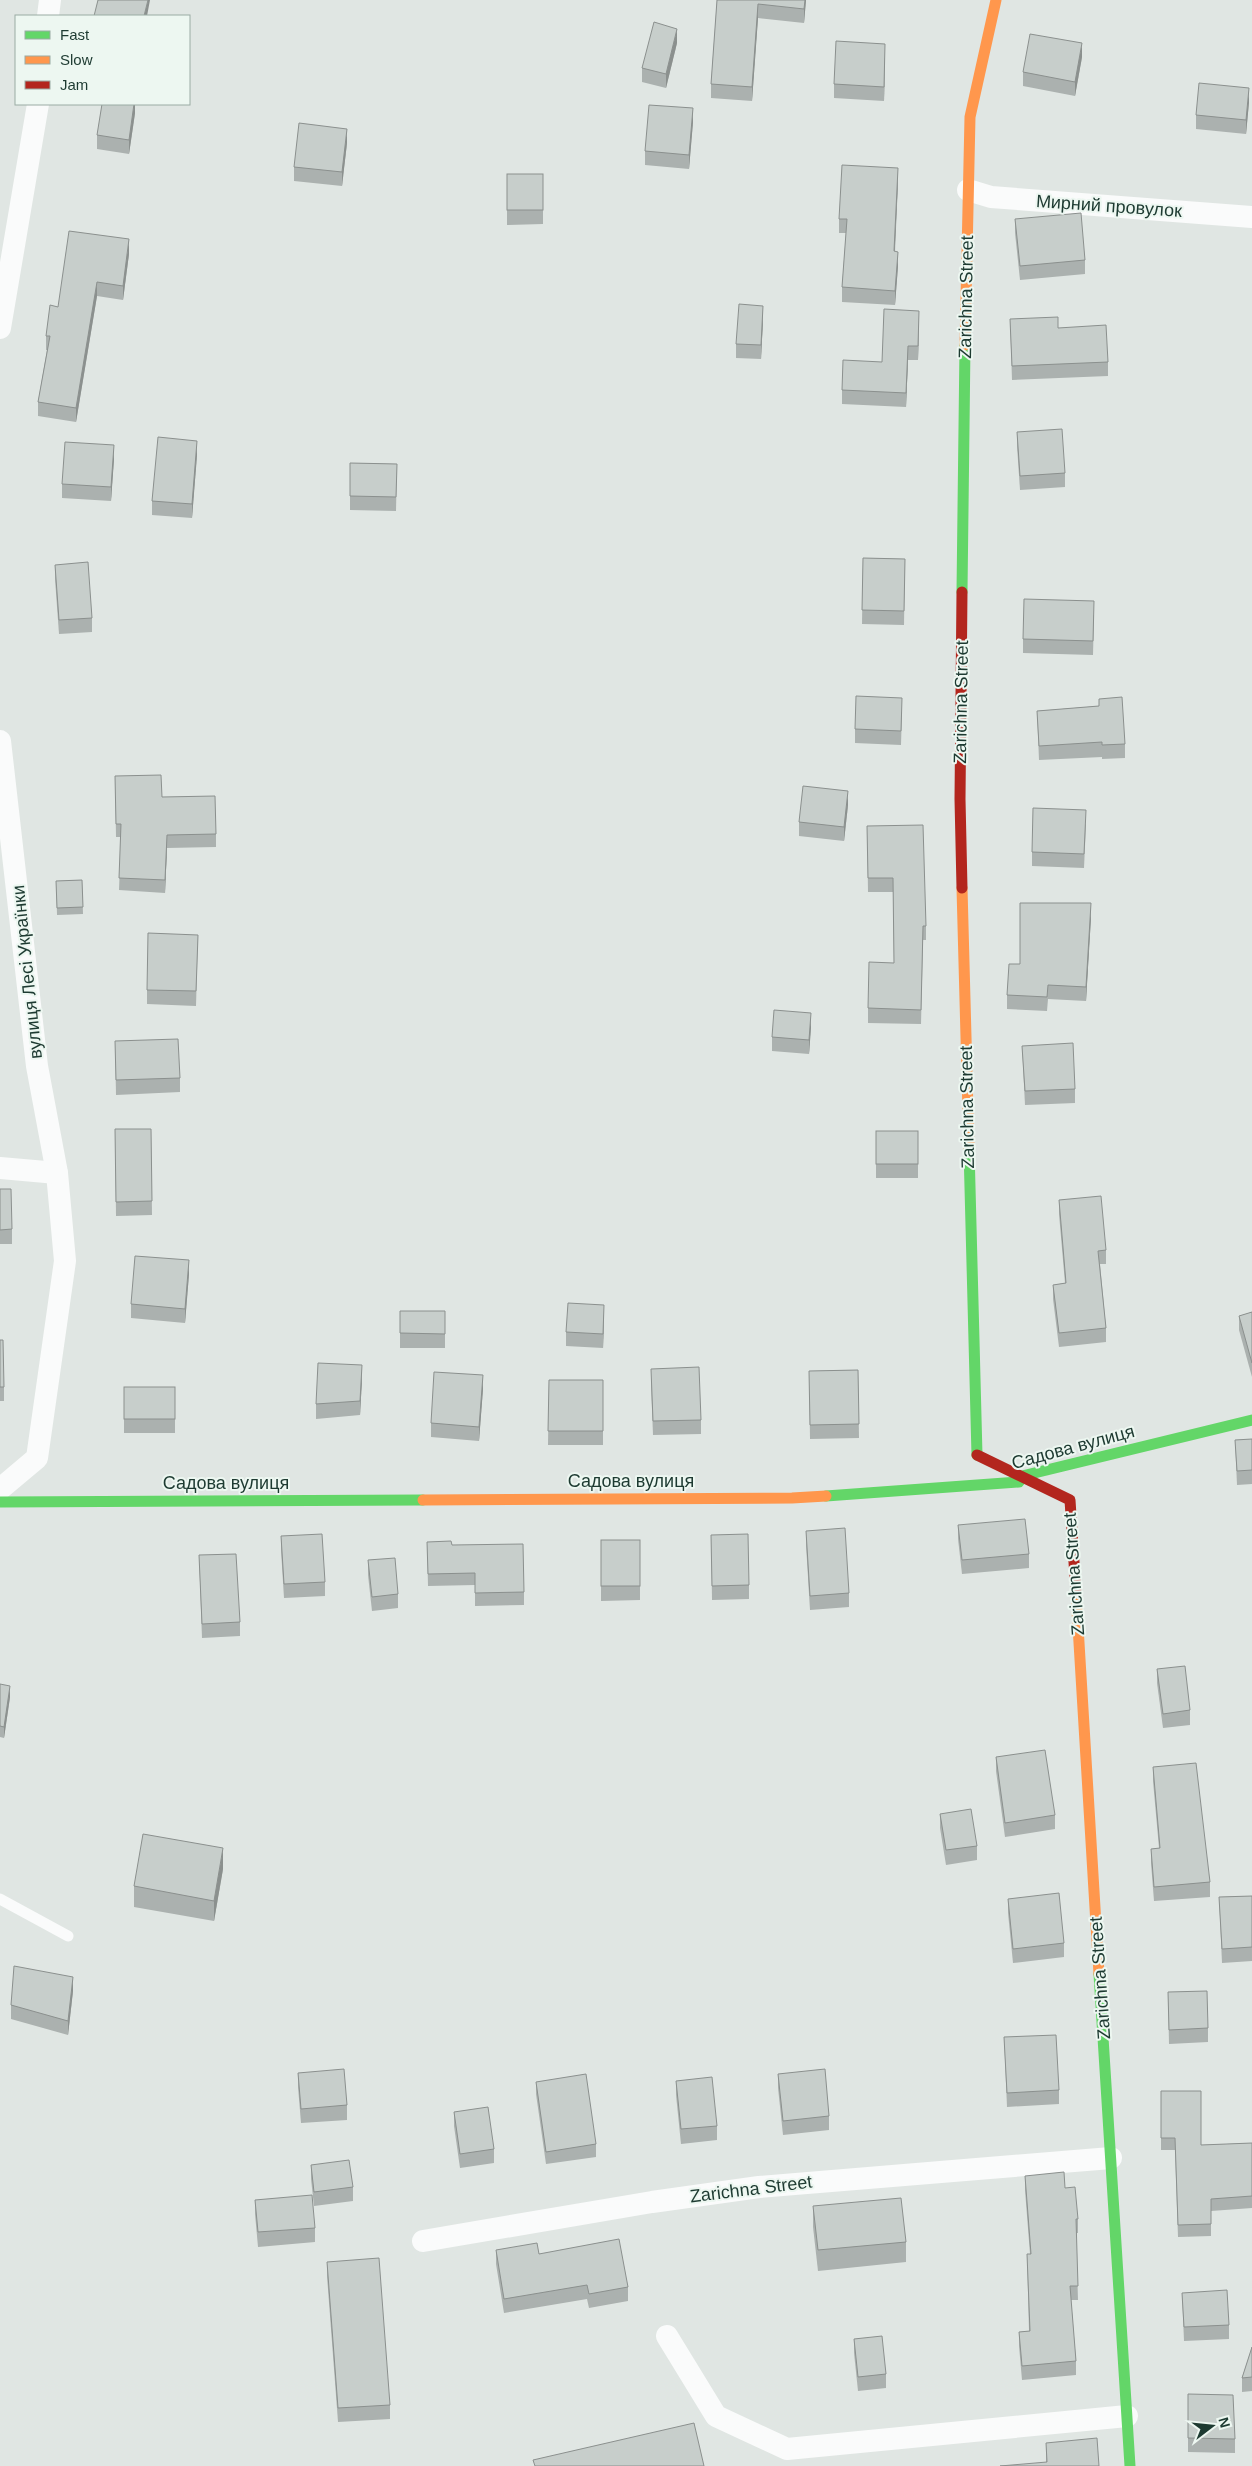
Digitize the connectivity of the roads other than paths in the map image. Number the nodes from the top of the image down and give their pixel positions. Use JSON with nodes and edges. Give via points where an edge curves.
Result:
{"nodes":[{"id":1,"x":50,"y":0,"type":"edge"},
{"id":2,"x":996,"y":0,"type":"edge"},
{"id":3,"x":48,"y":15,"type":"edge"},
{"id":4,"x":38,"y":105,"type":"edge"},
{"id":5,"x":968,"y":190,"type":"junction"},
{"id":6,"x":1252,"y":217,"type":"edge"},
{"id":7,"x":0,"y":328,"type":"edge"},
{"id":8,"x":0,"y":741,"type":"edge"},
{"id":9,"x":0,"y":1168,"type":"edge"},
{"id":10,"x":57,"y":1173,"type":"junction"},
{"id":11,"x":1252,"y":1420,"type":"edge"},
{"id":12,"x":1022,"y":1476,"type":"junction"},
{"id":13,"x":0,"y":1489,"type":"edge"},
{"id":14,"x":0,"y":1502,"type":"edge"},
{"id":15,"x":0,"y":1899,"type":"edge"},
{"id":16,"x":68,"y":1936,"type":"dead end"},
{"id":17,"x":1111,"y":2158,"type":"junction"},
{"id":18,"x":423,"y":2241,"type":"dead end"},
{"id":19,"x":666,"y":2336,"type":"dead end"},
{"id":20,"x":1127,"y":2416,"type":"junction"},
{"id":21,"x":1130,"y":2466,"type":"edge"}],
"edges":[{"from":1,"to":3,"type":"street"},
{"from":2,"to":5,"type":"street","name":"Zarichna Street","via":[[970,117]]},
{"from":4,"to":7,"type":"street"},
{"from":5,"to":6,"type":"street","name":"Мирний провулок","via":[[991,197]]},
{"from":5,"to":12,"type":"street","name":"Zarichna Street","via":[[960,799],[976,1454]]},
{"from":8,"to":10,"type":"street","name":"вулиця Лесі Українки","via":[[37,1066]]},
{"from":9,"to":10,"type":"street"},
{"from":10,"to":13,"type":"street","name":"вулиця Лесі Українки","via":[[65,1261],[37,1458]]},
{"from":11,"to":12,"type":"street","name":"Садова вулиця"},
{"from":12,"to":14,"type":"street","name":"Садова вулиця","via":[[1019,1482],[792,1498]]},
{"from":12,"to":17,"type":"street","name":"Zarichna Street","via":[[1070,1500]]},
{"from":15,"to":16,"type":"lane"},
{"from":17,"to":18,"type":"street","name":"Zarichna Street","via":[[759,2186]]},
{"from":17,"to":20,"type":"street","name":"Zarichna Street"},
{"from":19,"to":20,"type":"street","via":[[716,2416],[787,2449]]},
{"from":20,"to":21,"type":"street","name":"Zarichna Street"}]}
